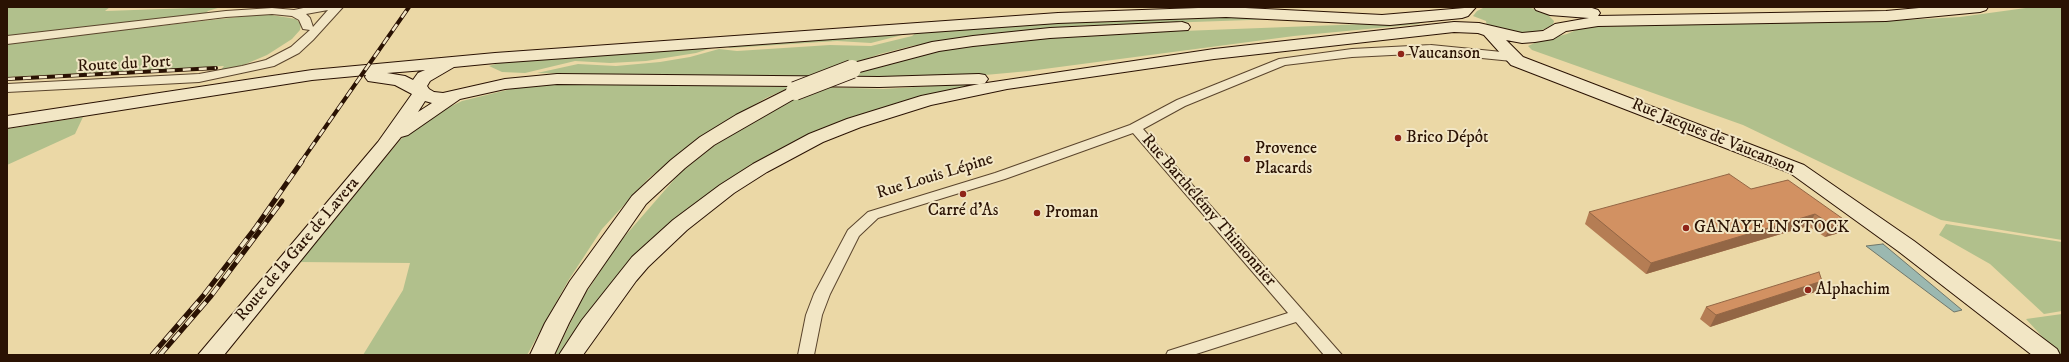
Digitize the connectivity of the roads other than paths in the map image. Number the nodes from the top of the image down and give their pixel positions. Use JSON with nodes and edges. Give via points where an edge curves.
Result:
{"nodes":[{"id":1,"x":269,"y":7,"type":"edge"},
{"id":2,"x":325,"y":7,"type":"edge"},
{"id":3,"x":336,"y":7,"type":"edge"},
{"id":4,"x":1898,"y":7,"type":"edge"},
{"id":5,"x":1980,"y":7,"type":"edge"},
{"id":6,"x":1546,"y":8,"type":"edge"},
{"id":7,"x":1465,"y":10,"type":"edge"},
{"id":8,"x":240,"y":12,"type":"junction"},
{"id":9,"x":294,"y":13,"type":"junction"},
{"id":10,"x":1390,"y":20,"type":"junction"},
{"id":11,"x":307,"y":27,"type":"junction"},
{"id":12,"x":1561,"y":27,"type":"junction"},
{"id":13,"x":1489,"y":33,"type":"junction"},
{"id":14,"x":1522,"y":38,"type":"junction"},
{"id":15,"x":7,"y":40,"type":"edge"},
{"id":16,"x":1432,"y":49,"type":"junction"},
{"id":17,"x":1514,"y":59,"type":"junction"},
{"id":18,"x":466,"y":62,"type":"junction"},
{"id":19,"x":1158,"y":62,"type":"junction"},
{"id":20,"x":242,"y":70,"type":"junction"},
{"id":21,"x":270,"y":81,"type":"junction"},
{"id":22,"x":7,"y":88,"type":"edge"},
{"id":23,"x":420,"y":92,"type":"junction"},
{"id":24,"x":460,"y":95,"type":"junction"},
{"id":25,"x":7,"y":122,"type":"edge"},
{"id":26,"x":1135,"y":128,"type":"junction"},
{"id":27,"x":385,"y":146,"type":"junction"},
{"id":28,"x":1299,"y":315,"type":"junction"},
{"id":29,"x":210,"y":355,"type":"edge"},
{"id":30,"x":542,"y":355,"type":"edge"},
{"id":31,"x":571,"y":355,"type":"edge"},
{"id":32,"x":806,"y":355,"type":"edge"},
{"id":33,"x":1174,"y":355,"type":"edge"},
{"id":34,"x":1334,"y":355,"type":"edge"},
{"id":35,"x":2048,"y":355,"type":"edge"}],
"edges":[{"from":1,"to":8,"type":"street"},
{"from":2,"to":9,"type":"street"},
{"from":2,"to":11,"type":"street","name":"Route du Port"},
{"from":3,"to":20,"type":"street","name":"Route du Port","via":[[295,50],[270,63]]},
{"from":4,"to":6,"type":"street","via":[[1579,13]]},
{"from":5,"to":12,"type":"street","via":[[1886,16],[1620,20]]},
{"from":6,"to":12,"type":"street","via":[[1561,20]]},
{"from":7,"to":10,"type":"street"},
{"from":7,"to":13,"type":"street","via":[[1472,24]]},
{"from":8,"to":9,"type":"street"},
{"from":8,"to":15,"type":"street"},
{"from":9,"to":11,"type":"street","via":[[304,18]]},
{"from":10,"to":18,"type":"street","via":[[1226,12],[1058,18]]},
{"from":10,"to":30,"type":"street","bridge":true,"via":[[1013,36],[938,46],[852,69],[795,92],[748,116],[707,141],[678,164],[639,200],[578,286]]},
{"from":11,"to":20,"type":"street","name":"Route du Port","via":[[283,50]]},
{"from":12,"to":14,"type":"street","via":[[1547,35]]},
{"from":13,"to":14,"type":"street"},
{"from":13,"to":16,"type":"street","via":[[1493,47],[1488,50]]},
{"from":13,"to":17,"type":"street"},
{"from":13,"to":19,"type":"street","via":[[1454,27]]},
{"from":14,"to":17,"type":"street"},
{"from":16,"to":17,"type":"street","name":"Rue Barthélémy Thimonnier"},
{"from":16,"to":26,"type":"street","name":"Rue Barthélémy Thimonnier","via":[[1352,53],[1283,62],[1181,103]]},
{"from":17,"to":35,"type":"street","name":"Rue Jacques de Vaucanson","via":[[1797,169],[1906,246]]},
{"from":18,"to":21,"type":"street","via":[[355,70]]},
{"from":18,"to":23,"type":"street","name":"Route de la Gare de Lavera","via":[[430,73],[420,82]]},
{"from":18,"to":24,"type":"street","name":"Route de la Gare de Lavera","via":[[486,69],[488,75],[480,85]]},
{"from":19,"to":24,"type":"street","via":[[993,78],[914,82],[556,79],[505,84]]},
{"from":19,"to":31,"type":"street","via":[[1007,84],[948,96],[888,112],[816,138],[727,188],[662,240],[616,291]]},
{"from":20,"to":22,"type":"street","name":"Route du Port","via":[[199,78]]},
{"from":21,"to":23,"type":"street","via":[[380,76],[399,80]]},
{"from":21,"to":25,"type":"street"},
{"from":23,"to":24,"type":"street","via":[[431,97]]},
{"from":23,"to":27,"type":"street","name":"Route de la Gare de Lavera"},
{"from":24,"to":27,"type":"street","name":"Route de la Gare de Lavera","via":[[410,124]]},
{"from":26,"to":28,"type":"street","name":"Rue Barthélémy Thimonnier"},
{"from":26,"to":32,"type":"street","name":"Rue Louis Lépine","via":[[1000,176],[872,215],[853,233],[822,294],[814,315]]},
{"from":27,"to":29,"type":"street","name":"Route de la Gare de Lavera"},
{"from":28,"to":33,"type":"street"},
{"from":28,"to":34,"type":"street","name":"Rue Barthélémy Thimonnier"}]}
